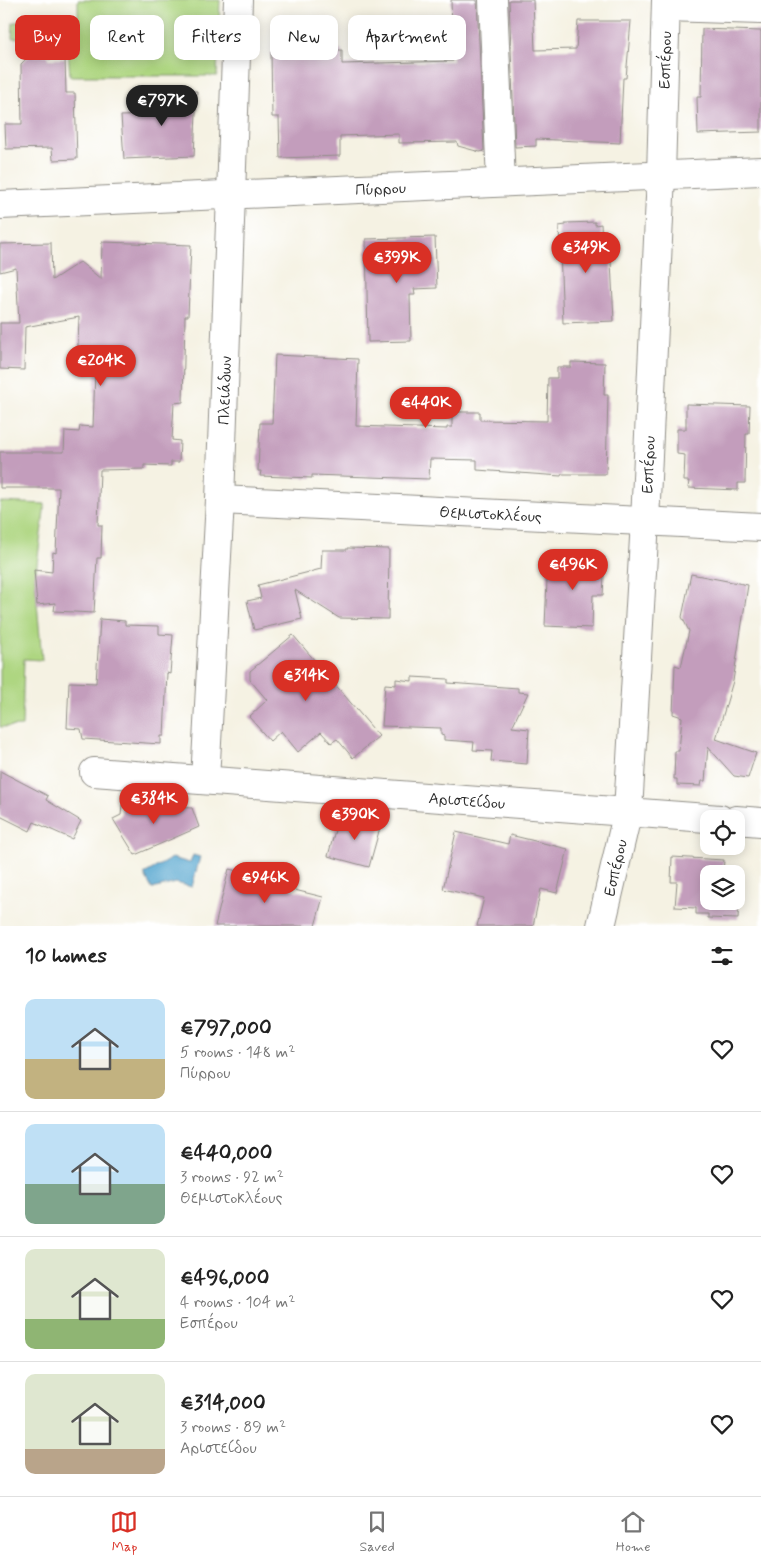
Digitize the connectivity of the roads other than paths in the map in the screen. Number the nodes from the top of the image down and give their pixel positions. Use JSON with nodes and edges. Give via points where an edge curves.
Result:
{"nodes":[{"id":1,"x":238,"y":0,"type":"edge"},
{"id":2,"x":493,"y":0,"type":"edge"},
{"id":3,"x":666,"y":3,"type":"edge"},
{"id":4,"x":761,"y":10,"type":"edge"},
{"id":5,"x":761,"y":171,"type":"edge"},
{"id":6,"x":661,"y":175,"type":"junction"},
{"id":7,"x":501,"y":182,"type":"junction"},
{"id":8,"x":230,"y":195,"type":"junction"},
{"id":9,"x":0,"y":205,"type":"edge"},
{"id":10,"x":220,"y":500,"type":"junction"},
{"id":11,"x":645,"y":521,"type":"junction"},
{"id":12,"x":761,"y":526,"type":"edge"},
{"id":13,"x":94,"y":772,"type":"dead end"},
{"id":14,"x":204,"y":780,"type":"junction"},
{"id":15,"x":628,"y":811,"type":"junction"},
{"id":16,"x":700,"y":817,"type":"edge"},
{"id":17,"x":745,"y":821,"type":"edge"},
{"id":18,"x":761,"y":822,"type":"edge"},
{"id":19,"x":601,"y":926,"type":"edge"}],
"edges":[{"from":1,"to":8,"type":"street","name":"Πλειάδων"},
{"from":2,"to":7,"type":"street"},
{"from":3,"to":4,"type":"street"},
{"from":3,"to":6,"type":"street","name":"Εσπέρου"},
{"from":5,"to":6,"type":"street","name":"Πύρρου"},
{"from":6,"to":7,"type":"street","name":"Πύρρου"},
{"from":6,"to":11,"type":"street","name":"Εσπέρου"},
{"from":7,"to":8,"type":"street","name":"Πύρρου"},
{"from":8,"to":9,"type":"street","name":"Πύρρου"},
{"from":8,"to":10,"type":"street","name":"Πλειάδων"},
{"from":10,"to":11,"type":"street","name":"Θεμιστοκλέους"},
{"from":10,"to":14,"type":"street","name":"Πλειάδων"},
{"from":11,"to":12,"type":"street","name":"Θεμιστοκλέους"},
{"from":11,"to":15,"type":"street","name":"Εσπέρου"},
{"from":13,"to":14,"type":"street","name":"Αριστείδου"},
{"from":14,"to":15,"type":"street","name":"Αριστείδου"},
{"from":15,"to":16,"type":"street","name":"Αριστείδου"},
{"from":15,"to":19,"type":"street","name":"Εσπέρου"},
{"from":17,"to":18,"type":"street"}]}
